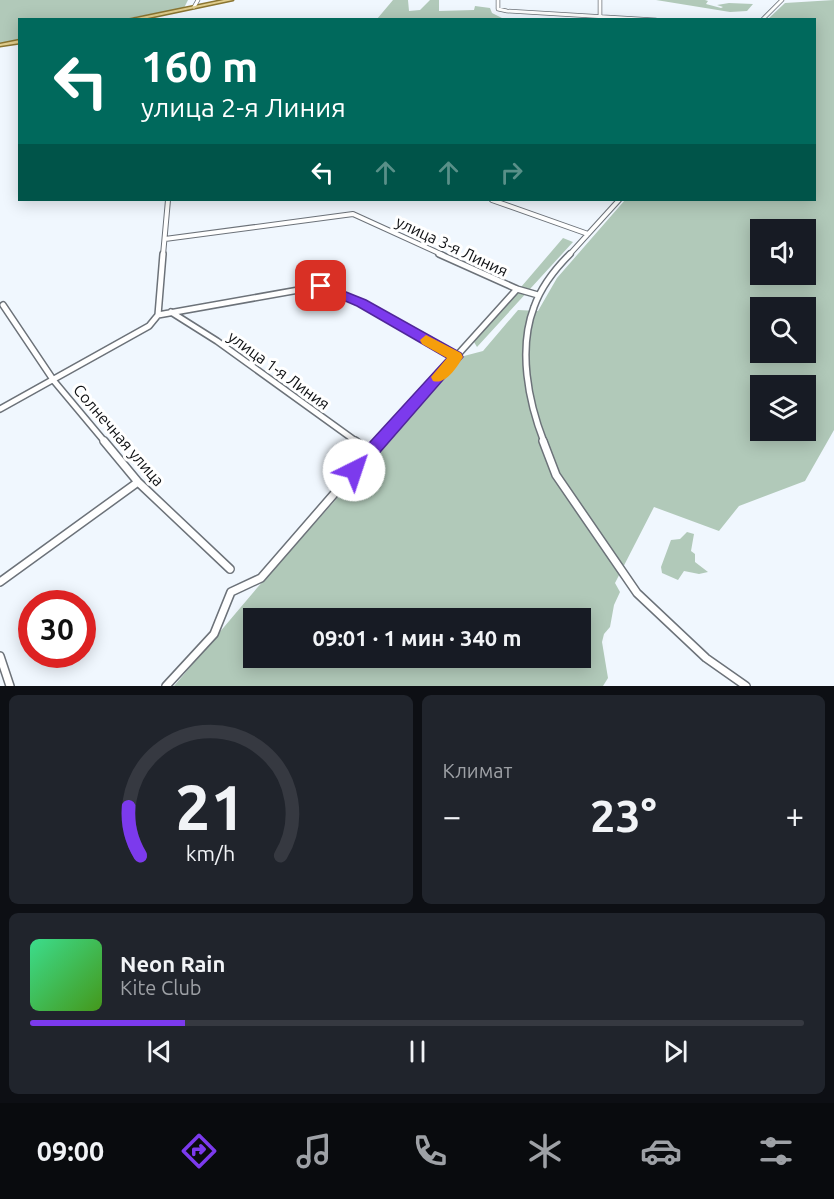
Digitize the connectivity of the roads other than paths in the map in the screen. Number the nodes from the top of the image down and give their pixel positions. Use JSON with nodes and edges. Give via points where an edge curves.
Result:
{"nodes":[{"id":1,"x":198,"y":0,"type":"edge"},
{"id":2,"x":231,"y":0,"type":"edge"},
{"id":3,"x":498,"y":0,"type":"edge"},
{"id":4,"x":600,"y":0,"type":"edge"},
{"id":5,"x":782,"y":0,"type":"edge"},
{"id":6,"x":194,"y":7,"type":"junction"},
{"id":7,"x":512,"y":11,"type":"junction"},
{"id":8,"x":541,"y":13,"type":"junction"},
{"id":9,"x":600,"y":16,"type":"junction"},
{"id":10,"x":139,"y":18,"type":"edge"},
{"id":11,"x":510,"y":18,"type":"edge"},
{"id":12,"x":540,"y":18,"type":"edge"},
{"id":13,"x":628,"y":18,"type":"edge"},
{"id":14,"x":764,"y":18,"type":"edge"},
{"id":15,"x":18,"y":41,"type":"edge"},
{"id":16,"x":0,"y":45,"type":"edge"},
{"id":17,"x":168,"y":201,"type":"edge"},
{"id":18,"x":495,"y":201,"type":"edge"},
{"id":19,"x":618,"y":201,"type":"edge"},
{"id":20,"x":588,"y":234,"type":"junction"},
{"id":21,"x":165,"y":239,"type":"junction"},
{"id":22,"x":517,"y":289,"type":"junction"},
{"id":23,"x":538,"y":295,"type":"junction"},
{"id":24,"x":3,"y":305,"type":"dead end"},
{"id":25,"x":171,"y":312,"type":"junction"},
{"id":26,"x":158,"y":315,"type":"junction"},
{"id":27,"x":456,"y":357,"type":"junction"},
{"id":28,"x":54,"y":381,"type":"junction"},
{"id":29,"x":0,"y":409,"type":"edge"},
{"id":30,"x":370,"y":452,"type":"junction"},
{"id":31,"x":138,"y":482,"type":"junction"},
{"id":32,"x":230,"y":569,"type":"dead end"},
{"id":33,"x":0,"y":582,"type":"edge"},
{"id":34,"x":0,"y":656,"type":"edge"},
{"id":35,"x":10,"y":686,"type":"edge"},
{"id":36,"x":166,"y":686,"type":"edge"},
{"id":37,"x":746,"y":686,"type":"edge"}],
"edges":[{"from":1,"to":6,"type":"street"},
{"from":2,"to":6,"type":"main road"},
{"from":3,"to":7,"type":"street","via":[[498,9]]},
{"from":4,"to":9,"type":"street"},
{"from":5,"to":14,"type":"street"},
{"from":6,"to":10,"type":"main road"},
{"from":7,"to":8,"type":"street"},
{"from":7,"to":11,"type":"street"},
{"from":8,"to":9,"type":"street"},
{"from":8,"to":12,"type":"street"},
{"from":9,"to":13,"type":"street"},
{"from":15,"to":16,"type":"main road"},
{"from":17,"to":21,"type":"street"},
{"from":18,"to":20,"type":"street"},
{"from":19,"to":20,"type":"street"},
{"from":20,"to":23,"type":"street"},
{"from":21,"to":22,"type":"street","name":"улица 3-я Линия","via":[[353,214]]},
{"from":21,"to":26,"type":"street"},
{"from":22,"to":23,"type":"street","name":"улица 3-я Линия"},
{"from":22,"to":27,"type":"street"},
{"from":23,"to":37,"type":"street","via":[[528,326],[526,356],[533,415],[556,475],[637,593],[693,647]]},
{"from":24,"to":28,"type":"street","name":"Солнечная улица"},
{"from":25,"to":26,"type":"street"},
{"from":25,"to":27,"type":"street","via":[[321,286],[362,303]]},
{"from":25,"to":30,"type":"street","name":"улица 1-я Линия"},
{"from":26,"to":28,"type":"street","via":[[149,326]]},
{"from":27,"to":30,"type":"street"},
{"from":28,"to":29,"type":"street"},
{"from":28,"to":31,"type":"street","name":"Солнечная улица"},
{"from":30,"to":36,"type":"street","via":[[261,578],[231,592],[214,634]]},
{"from":31,"to":32,"type":"street","name":"Солнечная улица"},
{"from":31,"to":33,"type":"street"},
{"from":34,"to":35,"type":"street"}]}
